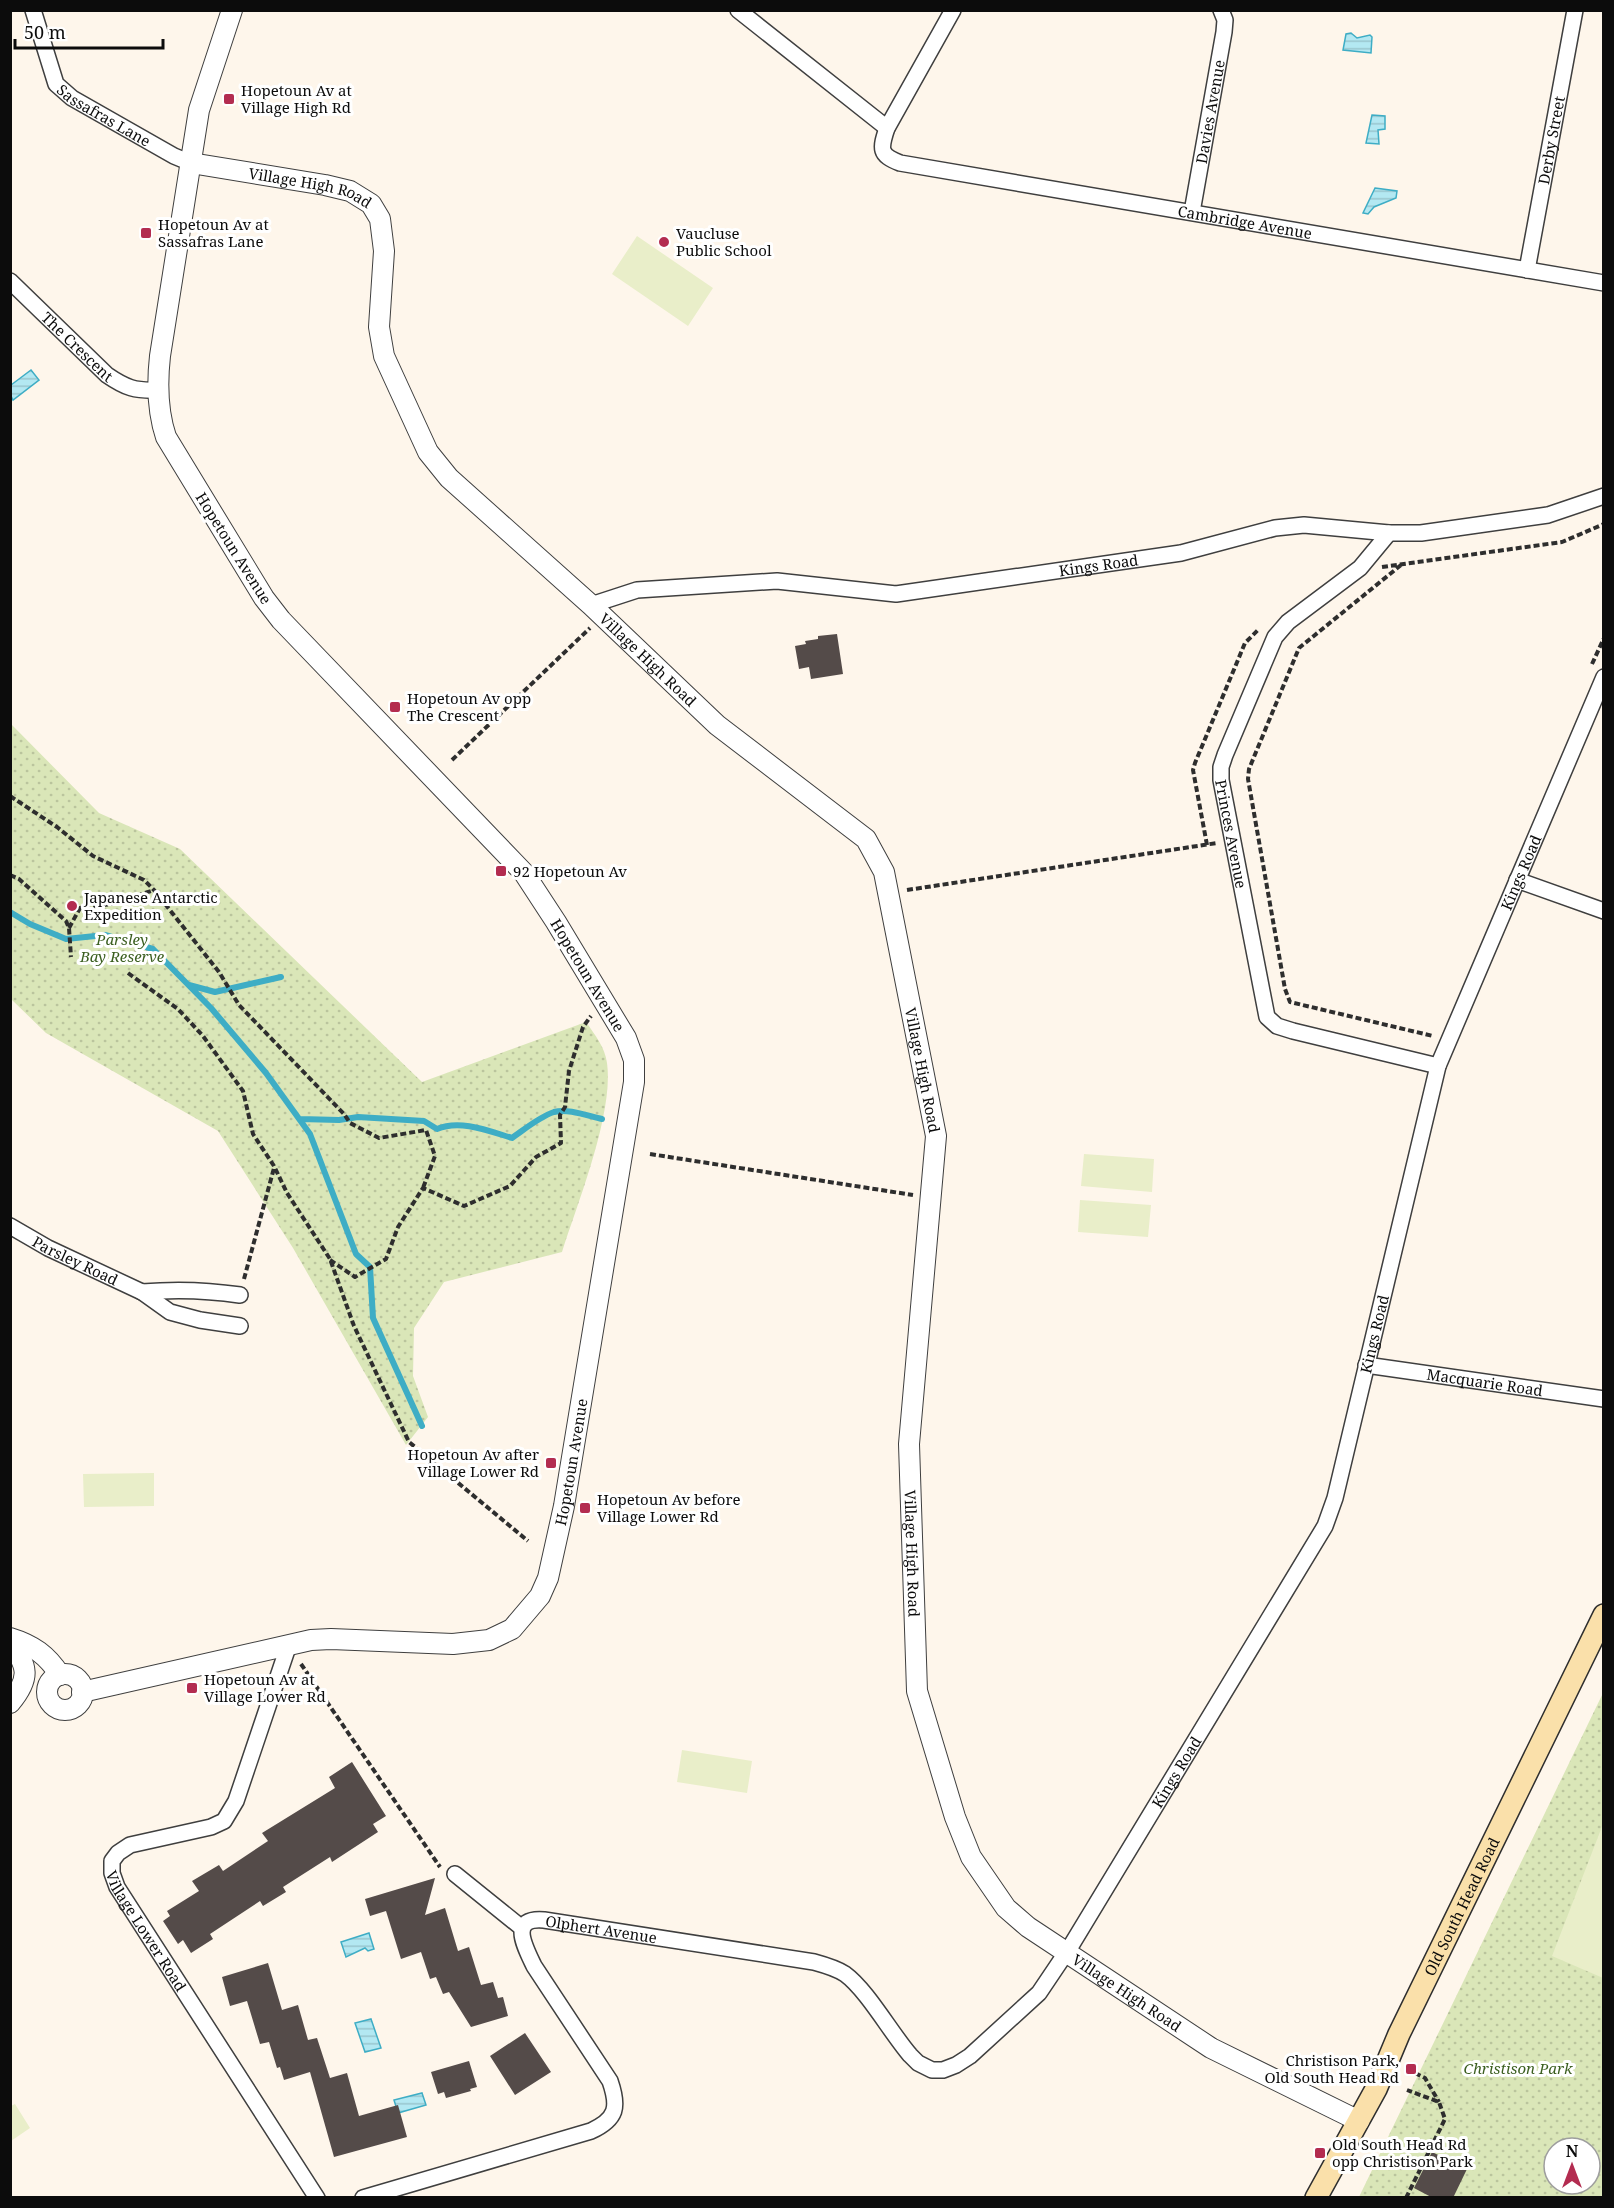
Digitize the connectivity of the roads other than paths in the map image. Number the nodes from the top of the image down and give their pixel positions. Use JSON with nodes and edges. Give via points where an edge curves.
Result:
{"nodes":[{"id":1,"x":33,"y":10,"type":"edge"},
{"id":2,"x":232,"y":10,"type":"edge"},
{"id":3,"x":738,"y":10,"type":"edge"},
{"id":4,"x":953,"y":10,"type":"edge"},
{"id":5,"x":1221,"y":10,"type":"edge"},
{"id":6,"x":1575,"y":10,"type":"edge"},
{"id":7,"x":887,"y":128,"type":"junction"},
{"id":8,"x":191,"y":163,"type":"junction"},
{"id":9,"x":1192,"y":212,"type":"junction"},
{"id":10,"x":1527,"y":270,"type":"junction"},
{"id":11,"x":10,"y":281,"type":"edge"},
{"id":12,"x":1604,"y":284,"type":"edge"},
{"id":13,"x":158,"y":390,"type":"junction"},
{"id":14,"x":1604,"y":496,"type":"edge"},
{"id":15,"x":1389,"y":533,"type":"junction"},
{"id":16,"x":597,"y":610,"type":"junction"},
{"id":17,"x":1597,"y":674,"type":"edge"},
{"id":18,"x":1517,"y":880,"type":"junction"},
{"id":19,"x":1604,"y":911,"type":"edge"},
{"id":20,"x":1438,"y":1066,"type":"junction"},
{"id":21,"x":10,"y":1226,"type":"edge"},
{"id":22,"x":142,"y":1292,"type":"junction"},
{"id":23,"x":240,"y":1295,"type":"road end"},
{"id":24,"x":240,"y":1326,"type":"dead end"},
{"id":25,"x":1365,"y":1365,"type":"junction"},
{"id":26,"x":1604,"y":1399,"type":"edge"},
{"id":27,"x":1604,"y":1615,"type":"edge"},
{"id":28,"x":10,"y":1640,"type":"edge"},
{"id":29,"x":289,"y":1644,"type":"junction"},
{"id":30,"x":60,"y":1675,"type":"junction"},
{"id":31,"x":82,"y":1692,"type":"junction"},
{"id":32,"x":48,"y":1697,"type":"junction"},
{"id":33,"x":10,"y":1705,"type":"edge"},
{"id":34,"x":455,"y":1874,"type":"road end"},
{"id":35,"x":522,"y":1928,"type":"junction"},
{"id":36,"x":1065,"y":1953,"type":"junction"},
{"id":37,"x":1359,"y":2121,"type":"junction"},
{"id":38,"x":317,"y":2198,"type":"edge"},
{"id":39,"x":363,"y":2198,"type":"edge"},
{"id":40,"x":1316,"y":2198,"type":"edge"}],
"edges":[{"from":1,"to":8,"type":"street","name":"Sassafras Lane","via":[[56,84],[72,98]]},
{"from":2,"to":8,"type":"street","name":"Hopetoun Avenue","via":[[204,92]]},
{"from":3,"to":7,"type":"street"},
{"from":4,"to":7,"type":"street"},
{"from":5,"to":9,"type":"street","name":"Davies Avenue","via":[[1224,32]]},
{"from":6,"to":10,"type":"street","name":"Derby Street"},
{"from":7,"to":9,"type":"street","name":"Cambridge Avenue","via":[[882,151],[900,163]]},
{"from":8,"to":13,"type":"street","name":"Hopetoun Avenue"},
{"from":8,"to":16,"type":"street","name":"Village High Road","via":[[325,185],[350,191],[371,204],[380,219],[383,240],[380,327],[384,356],[429,452],[449,478]]},
{"from":9,"to":10,"type":"street","name":"Cambridge Avenue"},
{"from":10,"to":12,"type":"street","name":"Cambridge Avenue"},
{"from":11,"to":13,"type":"street","name":"The Crescent","via":[[107,375],[132,389]]},
{"from":13,"to":29,"type":"street","name":"Hopetoun Avenue","via":[[166,436],[264,598],[524,873],[626,1038],[635,1071],[564,1506],[548,1578],[540,1596],[512,1629],[489,1640],[453,1644],[331,1638]]},
{"from":14,"to":15,"type":"street","name":"Kings Road","via":[[1548,515],[1421,533]]},
{"from":15,"to":16,"type":"street","name":"Kings Road","via":[[1304,525],[1275,528],[1181,553],[896,594],[777,581],[637,590]]},
{"from":15,"to":20,"type":"street","name":"Princes Avenue","via":[[1360,568],[1288,622],[1275,637],[1221,767],[1221,780],[1267,1017],[1277,1026],[1293,1031]]},
{"from":16,"to":36,"type":"street","name":"Village High Road","via":[[717,725],[866,838],[884,872],[936,1136],[909,1444],[917,1691],[971,1857],[1006,1908]]},
{"from":17,"to":18,"type":"street","name":"Kings Road"},
{"from":18,"to":19,"type":"street"},
{"from":18,"to":20,"type":"street","name":"Kings Road"},
{"from":20,"to":25,"type":"street","name":"Kings Road"},
{"from":21,"to":22,"type":"street","name":"Parsley Road"},
{"from":22,"to":23,"type":"street","via":[[207,1290]]},
{"from":22,"to":24,"type":"street","name":"Parsley Road","via":[[170,1312]]},
{"from":25,"to":26,"type":"street","name":"Macquarie Road"},
{"from":25,"to":36,"type":"street","name":"Kings Road","via":[[1325,1526]]},
{"from":27,"to":37,"type":"main road","name":"Old South Head Road"},
{"from":28,"to":30,"type":"street","via":[[28,1643],[40,1651]]},
{"from":28,"to":33,"type":"street","via":[[26,1667],[20,1689]]},
{"from":29,"to":31,"type":"street","name":"Hopetoun Avenue"},
{"from":29,"to":38,"type":"street","name":"Village Lower Road","via":[[236,1801],[224,1821],[130,1845],[112,1861],[112,1873],[117,1887]]},
{"from":30,"to":31,"type":"street","via":[[75,1678]]},
{"from":30,"to":32,"type":"street","via":[[51,1681]]},
{"from":31,"to":32,"type":"street","via":[[75,1707],[64,1710],[54,1706]]},
{"from":32,"to":33,"type":"street"},
{"from":34,"to":35,"type":"street"},
{"from":35,"to":36,"type":"street","name":"Olphert Avenue","via":[[527,1921],[544,1920],[827,1965],[846,1975],[910,2055],[932,2070],[956,2065],[978,2049],[1039,1993]]},
{"from":35,"to":39,"type":"street","name":"Olphert Avenue","via":[[534,1966],[610,2081],[616,2097],[607,2124]]},
{"from":36,"to":37,"type":"street","name":"Village High Road","via":[[1211,2048]]},
{"from":37,"to":40,"type":"main road","name":"Old South Head Road"}]}
